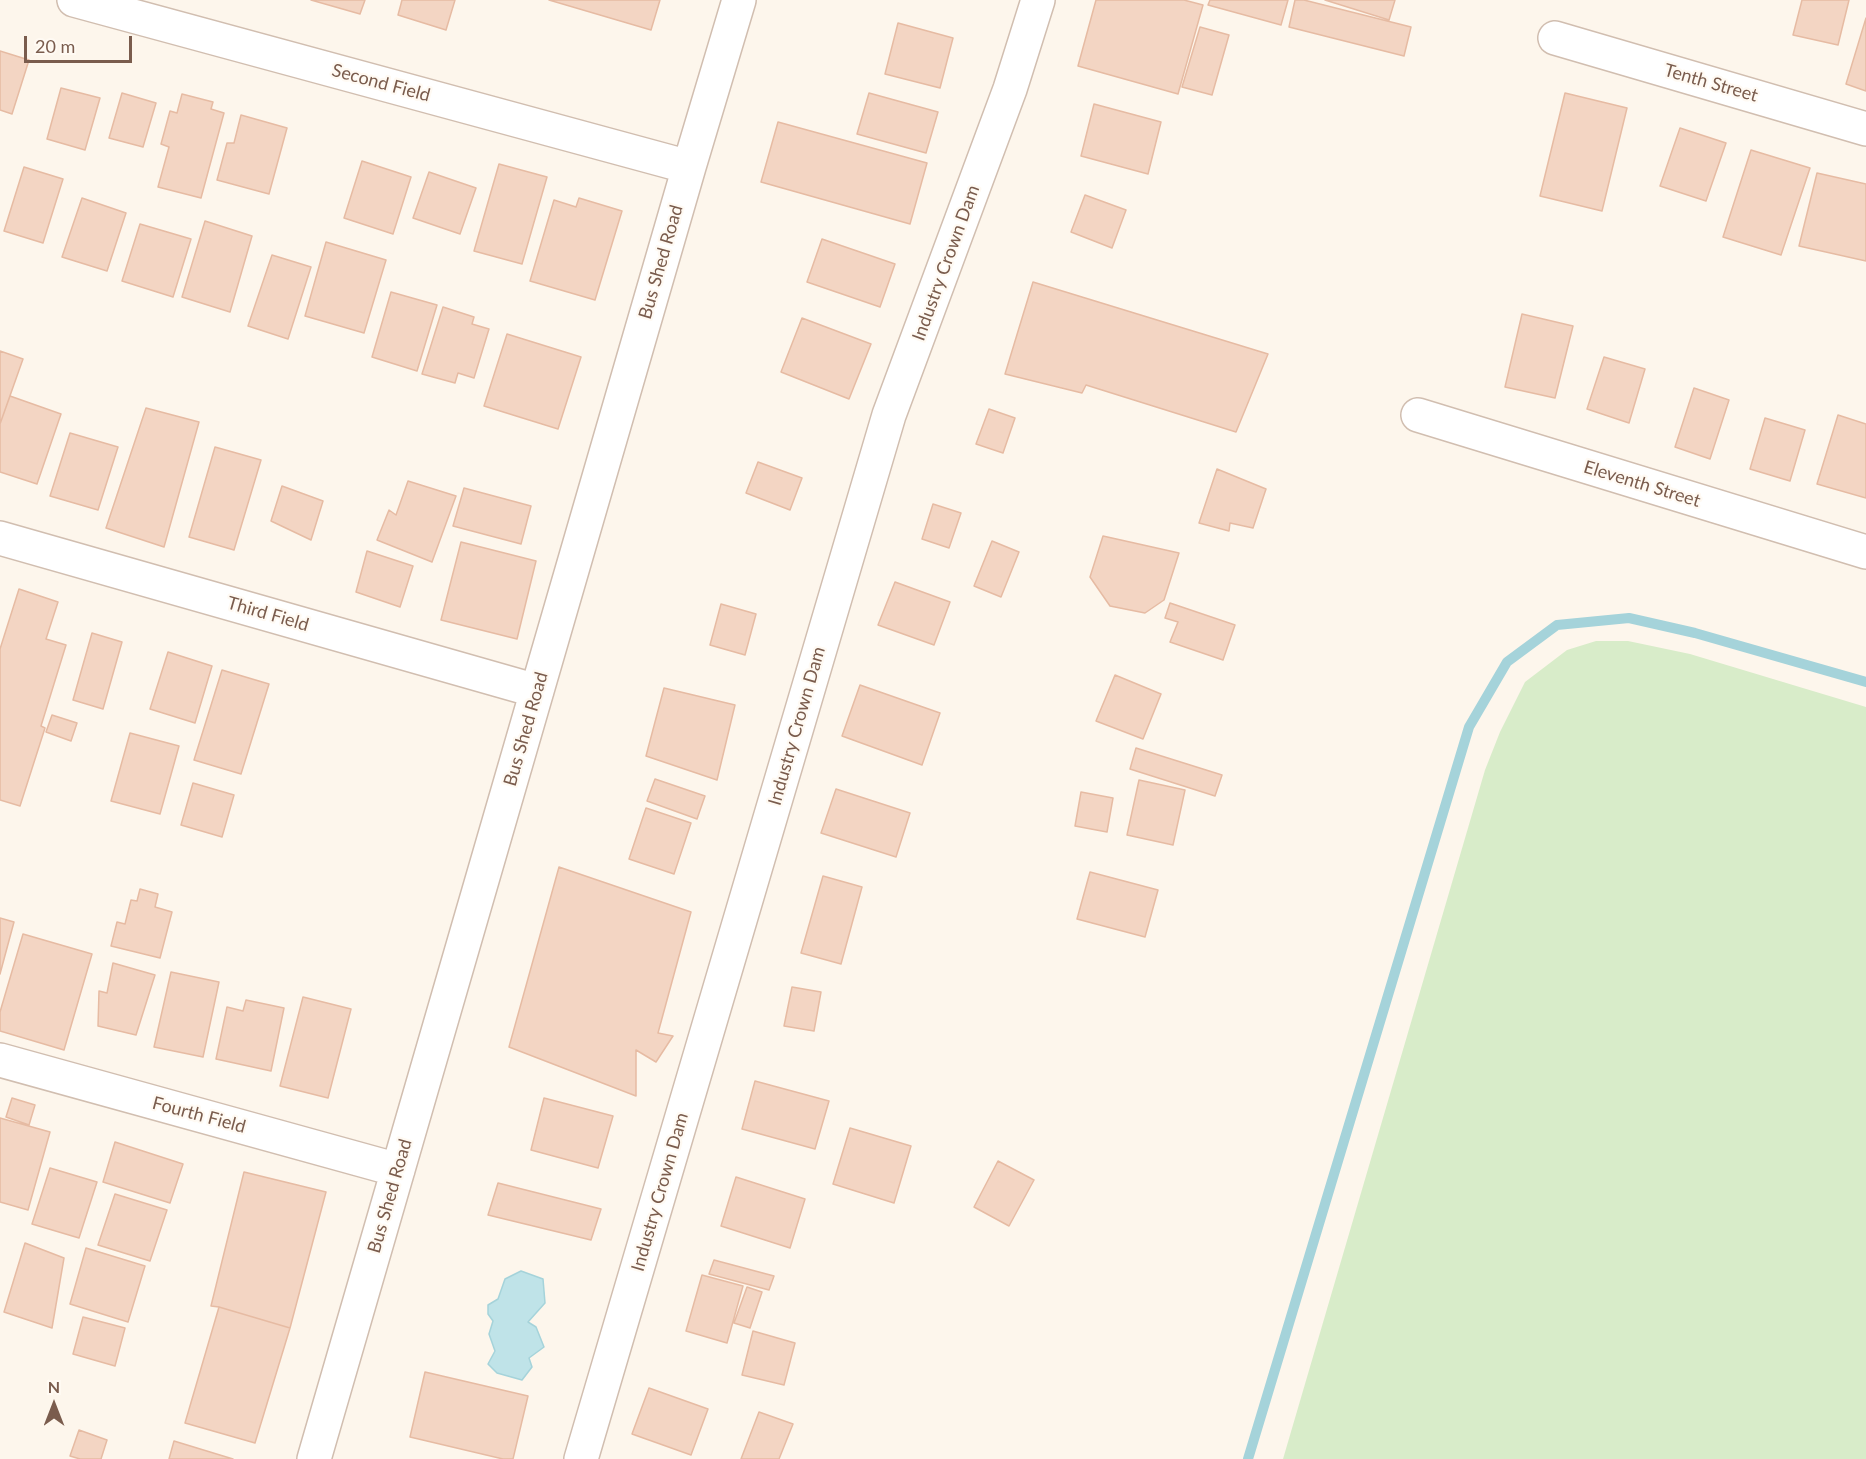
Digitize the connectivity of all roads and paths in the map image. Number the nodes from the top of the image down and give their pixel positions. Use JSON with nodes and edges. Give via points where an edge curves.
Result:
{"nodes":[{"id":1,"x":74,"y":0,"type":"edge"},
{"id":2,"x":739,"y":0,"type":"edge"},
{"id":3,"x":1038,"y":0,"type":"edge"},
{"id":4,"x":1555,"y":38,"type":"dead end"},
{"id":5,"x":1866,"y":129,"type":"edge"},
{"id":6,"x":689,"y":166,"type":"junction"},
{"id":7,"x":1418,"y":416,"type":"dead end"},
{"id":8,"x":0,"y":538,"type":"edge"},
{"id":9,"x":1866,"y":552,"type":"edge"},
{"id":10,"x":537,"y":691,"type":"junction"},
{"id":11,"x":0,"y":1060,"type":"edge"},
{"id":12,"x":398,"y":1170,"type":"junction"},
{"id":13,"x":314,"y":1459,"type":"edge"},
{"id":14,"x":581,"y":1459,"type":"edge"}],
"edges":[{"from":1,"to":6,"type":"street","name":"Second Field"},
{"from":2,"to":6,"type":"street","name":"Bus Shed Road"},
{"from":3,"to":14,"type":"street","name":"Industry Crown Dam","via":[[1010,88],[889,415]]},
{"from":4,"to":5,"type":"street","name":"Tenth Street"},
{"from":6,"to":10,"type":"street","name":"Bus Shed Road"},
{"from":7,"to":9,"type":"street","name":"Eleventh Street"},
{"from":8,"to":10,"type":"street","name":"Third Field"},
{"from":10,"to":12,"type":"street","name":"Bus Shed Road"},
{"from":11,"to":12,"type":"street","name":"Fourth Field"},
{"from":12,"to":13,"type":"street","name":"Bus Shed Road"}]}
